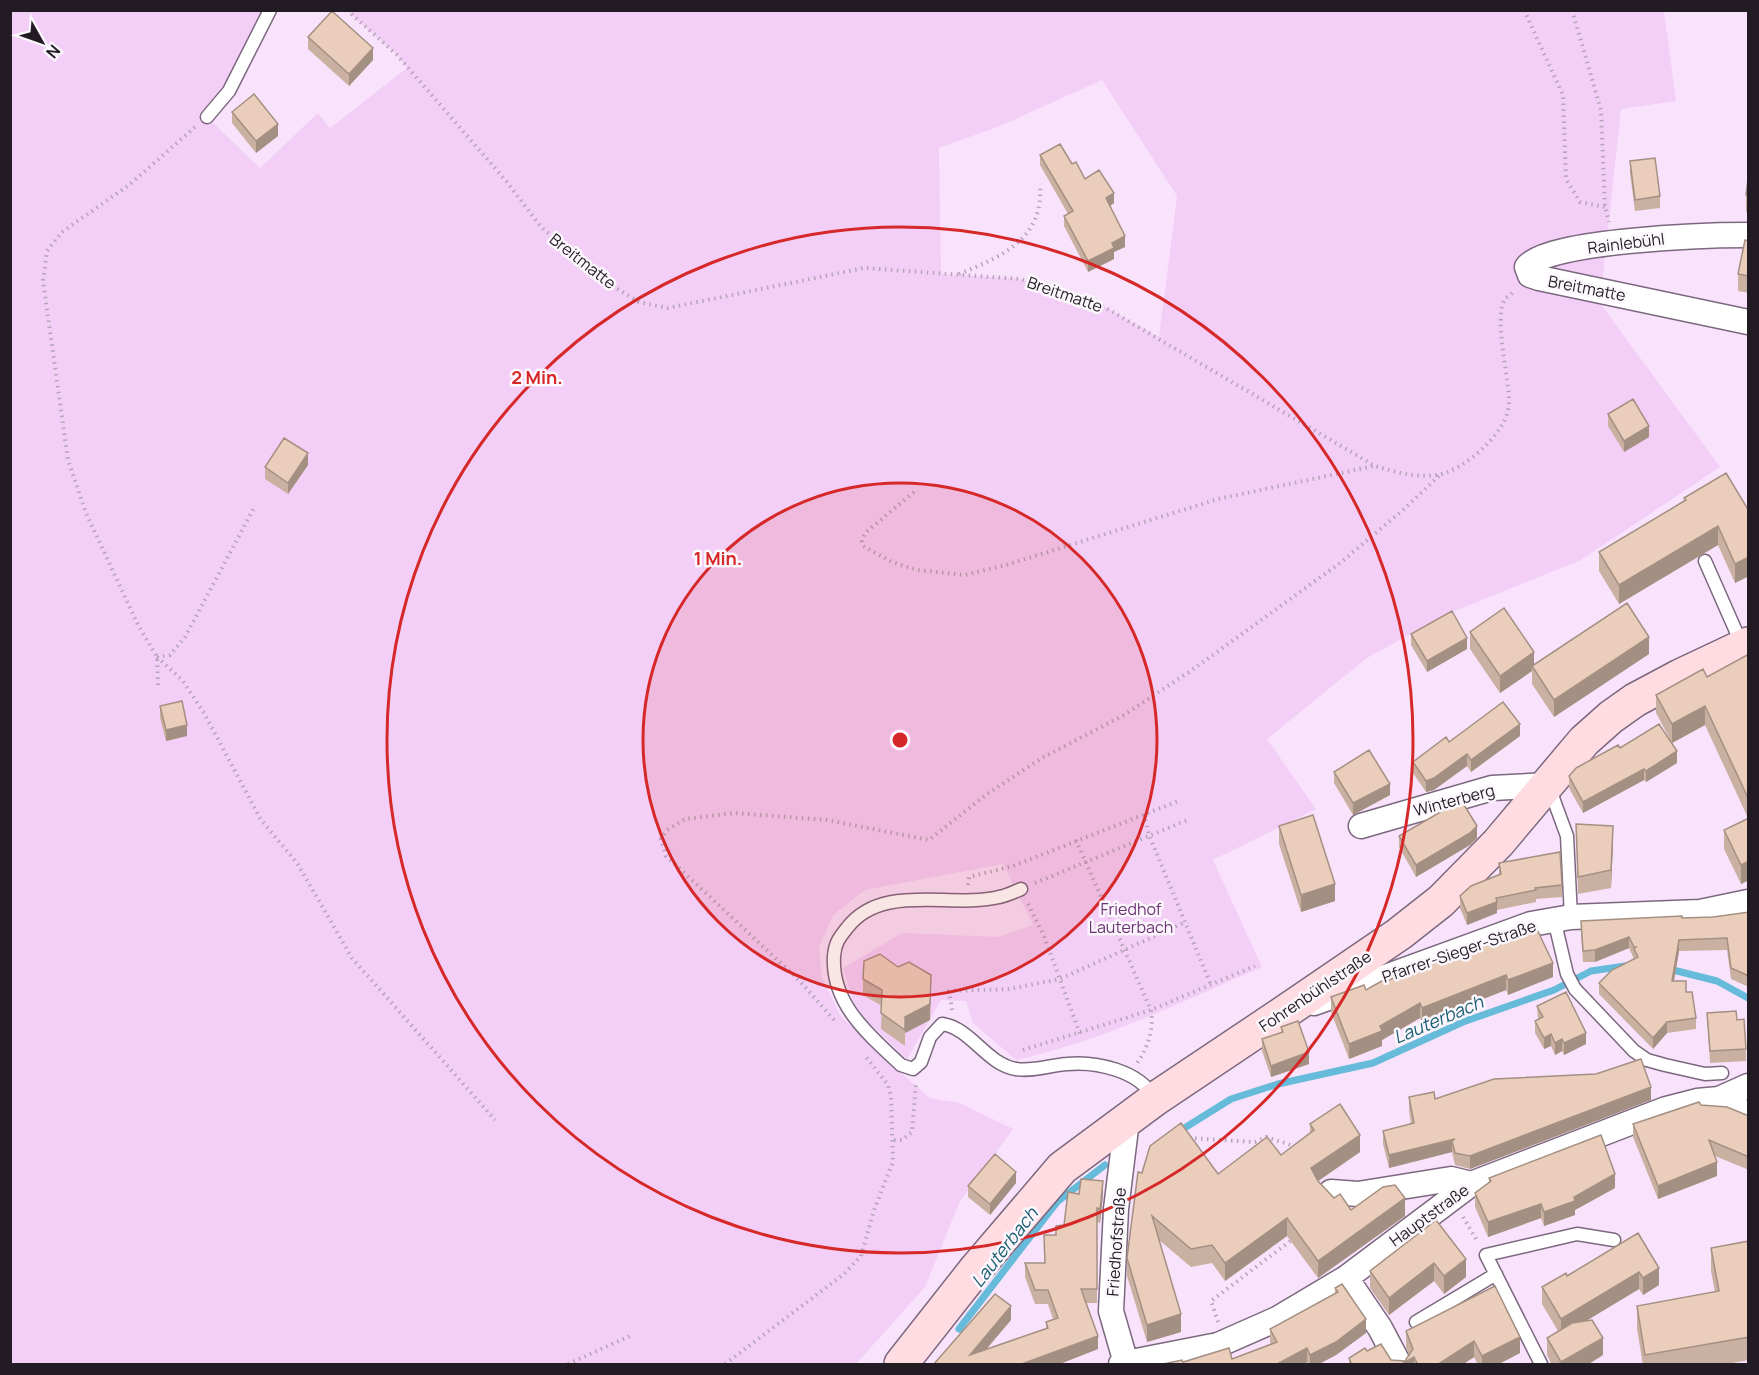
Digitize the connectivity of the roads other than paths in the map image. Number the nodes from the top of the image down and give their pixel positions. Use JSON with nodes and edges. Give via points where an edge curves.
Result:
{"nodes":[{"id":1,"x":270,"y":10,"type":"edge"},
{"id":2,"x":207,"y":117,"type":"road end"},
{"id":3,"x":1749,"y":235,"type":"edge"},
{"id":4,"x":1539,"y":278,"type":"joint"},
{"id":5,"x":1749,"y":322,"type":"edge"},
{"id":6,"x":1705,"y":561,"type":"dead end"},
{"id":7,"x":1746,"y":646,"type":"edge"},
{"id":8,"x":1548,"y":785,"type":"junction"},
{"id":9,"x":1360,"y":826,"type":"dead end"},
{"id":10,"x":1021,"y":889,"type":"road end"},
{"id":11,"x":1749,"y":902,"type":"edge"},
{"id":12,"x":1562,"y":918,"type":"junction"},
{"id":13,"x":1282,"y":1014,"type":"junction"},
{"id":14,"x":1722,"y":1073,"type":"dead end"},
{"id":15,"x":1749,"y":1086,"type":"edge"},
{"id":16,"x":1155,"y":1099,"type":"junction"},
{"id":17,"x":1719,"y":1099,"type":"junction"},
{"id":18,"x":1749,"y":1115,"type":"edge"},
{"id":19,"x":1127,"y":1120,"type":"junction"},
{"id":20,"x":1471,"y":1184,"type":"junction"},
{"id":21,"x":1331,"y":1192,"type":"edge"},
{"id":22,"x":1614,"y":1240,"type":"dead end"},
{"id":23,"x":1496,"y":1274,"type":"junction"},
{"id":24,"x":1346,"y":1278,"type":"junction"},
{"id":25,"x":1416,"y":1322,"type":"dead end"},
{"id":26,"x":1124,"y":1364,"type":"edge"},
{"id":27,"x":901,"y":1365,"type":"edge"},
{"id":28,"x":1399,"y":1365,"type":"edge"},
{"id":29,"x":1541,"y":1365,"type":"edge"}],
"edges":[{"from":1,"to":2,"type":"lane","via":[[229,91]]},
{"from":3,"to":4,"type":"street","name":"Rainlebühl","via":[[1698,234],[1554,253],[1539,257],[1527,267],[1530,275]]},
{"from":4,"to":5,"type":"street","name":"Breitmatte"},
{"from":6,"to":7,"type":"lane"},
{"from":7,"to":8,"type":"main road","name":"Fohrenbühlstraße","via":[[1635,700],[1584,741]]},
{"from":8,"to":9,"type":"street","name":"Winterberg","via":[[1492,788]]},
{"from":8,"to":12,"type":"lane","via":[[1568,836]]},
{"from":8,"to":13,"type":"main road","name":"Fohrenbühlstraße","via":[[1441,901]]},
{"from":10,"to":16,"type":"lane","via":[[999,897],[934,898],[868,908],[835,942],[833,969],[846,1008],[901,1065],[913,1069],[921,1062],[930,1037],[942,1024],[954,1026],[997,1061],[1017,1069],[1070,1064],[1109,1068],[1149,1088]]},
{"from":11,"to":12,"type":"street","name":"Pfarrer-Sieger-Straße","via":[[1701,912]]},
{"from":12,"to":13,"type":"street","name":"Pfarrer-Sieger-Straße","via":[[1504,932]]},
{"from":12,"to":14,"type":"lane","via":[[1567,974],[1575,989],[1634,1051],[1647,1060],[1705,1074]]},
{"from":13,"to":16,"type":"main road","name":"Fohrenbühlstraße"},
{"from":15,"to":17,"type":"street","name":"Hauptstraße"},
{"from":16,"to":19,"type":"main road","name":"Fohrenbühlstraße"},
{"from":17,"to":18,"type":"street"},
{"from":17,"to":20,"type":"street","name":"Hauptstraße","via":[[1666,1109]]},
{"from":19,"to":26,"type":"street","name":"Friedhofstraße","via":[[1116,1209],[1111,1311]]},
{"from":19,"to":27,"type":"main road","name":"Fohrenbühlstraße","via":[[1062,1168]]},
{"from":20,"to":21,"type":"street","via":[[1450,1179],[1358,1194]]},
{"from":20,"to":24,"type":"street","name":"Hauptstraße"},
{"from":22,"to":23,"type":"lane","via":[[1577,1234],[1486,1255]]},
{"from":23,"to":25,"type":"lane"},
{"from":23,"to":29,"type":"lane"},
{"from":24,"to":26,"type":"street","name":"Hauptstraße","via":[[1277,1319],[1224,1342]]},
{"from":24,"to":28,"type":"street","via":[[1380,1328]]}]}
